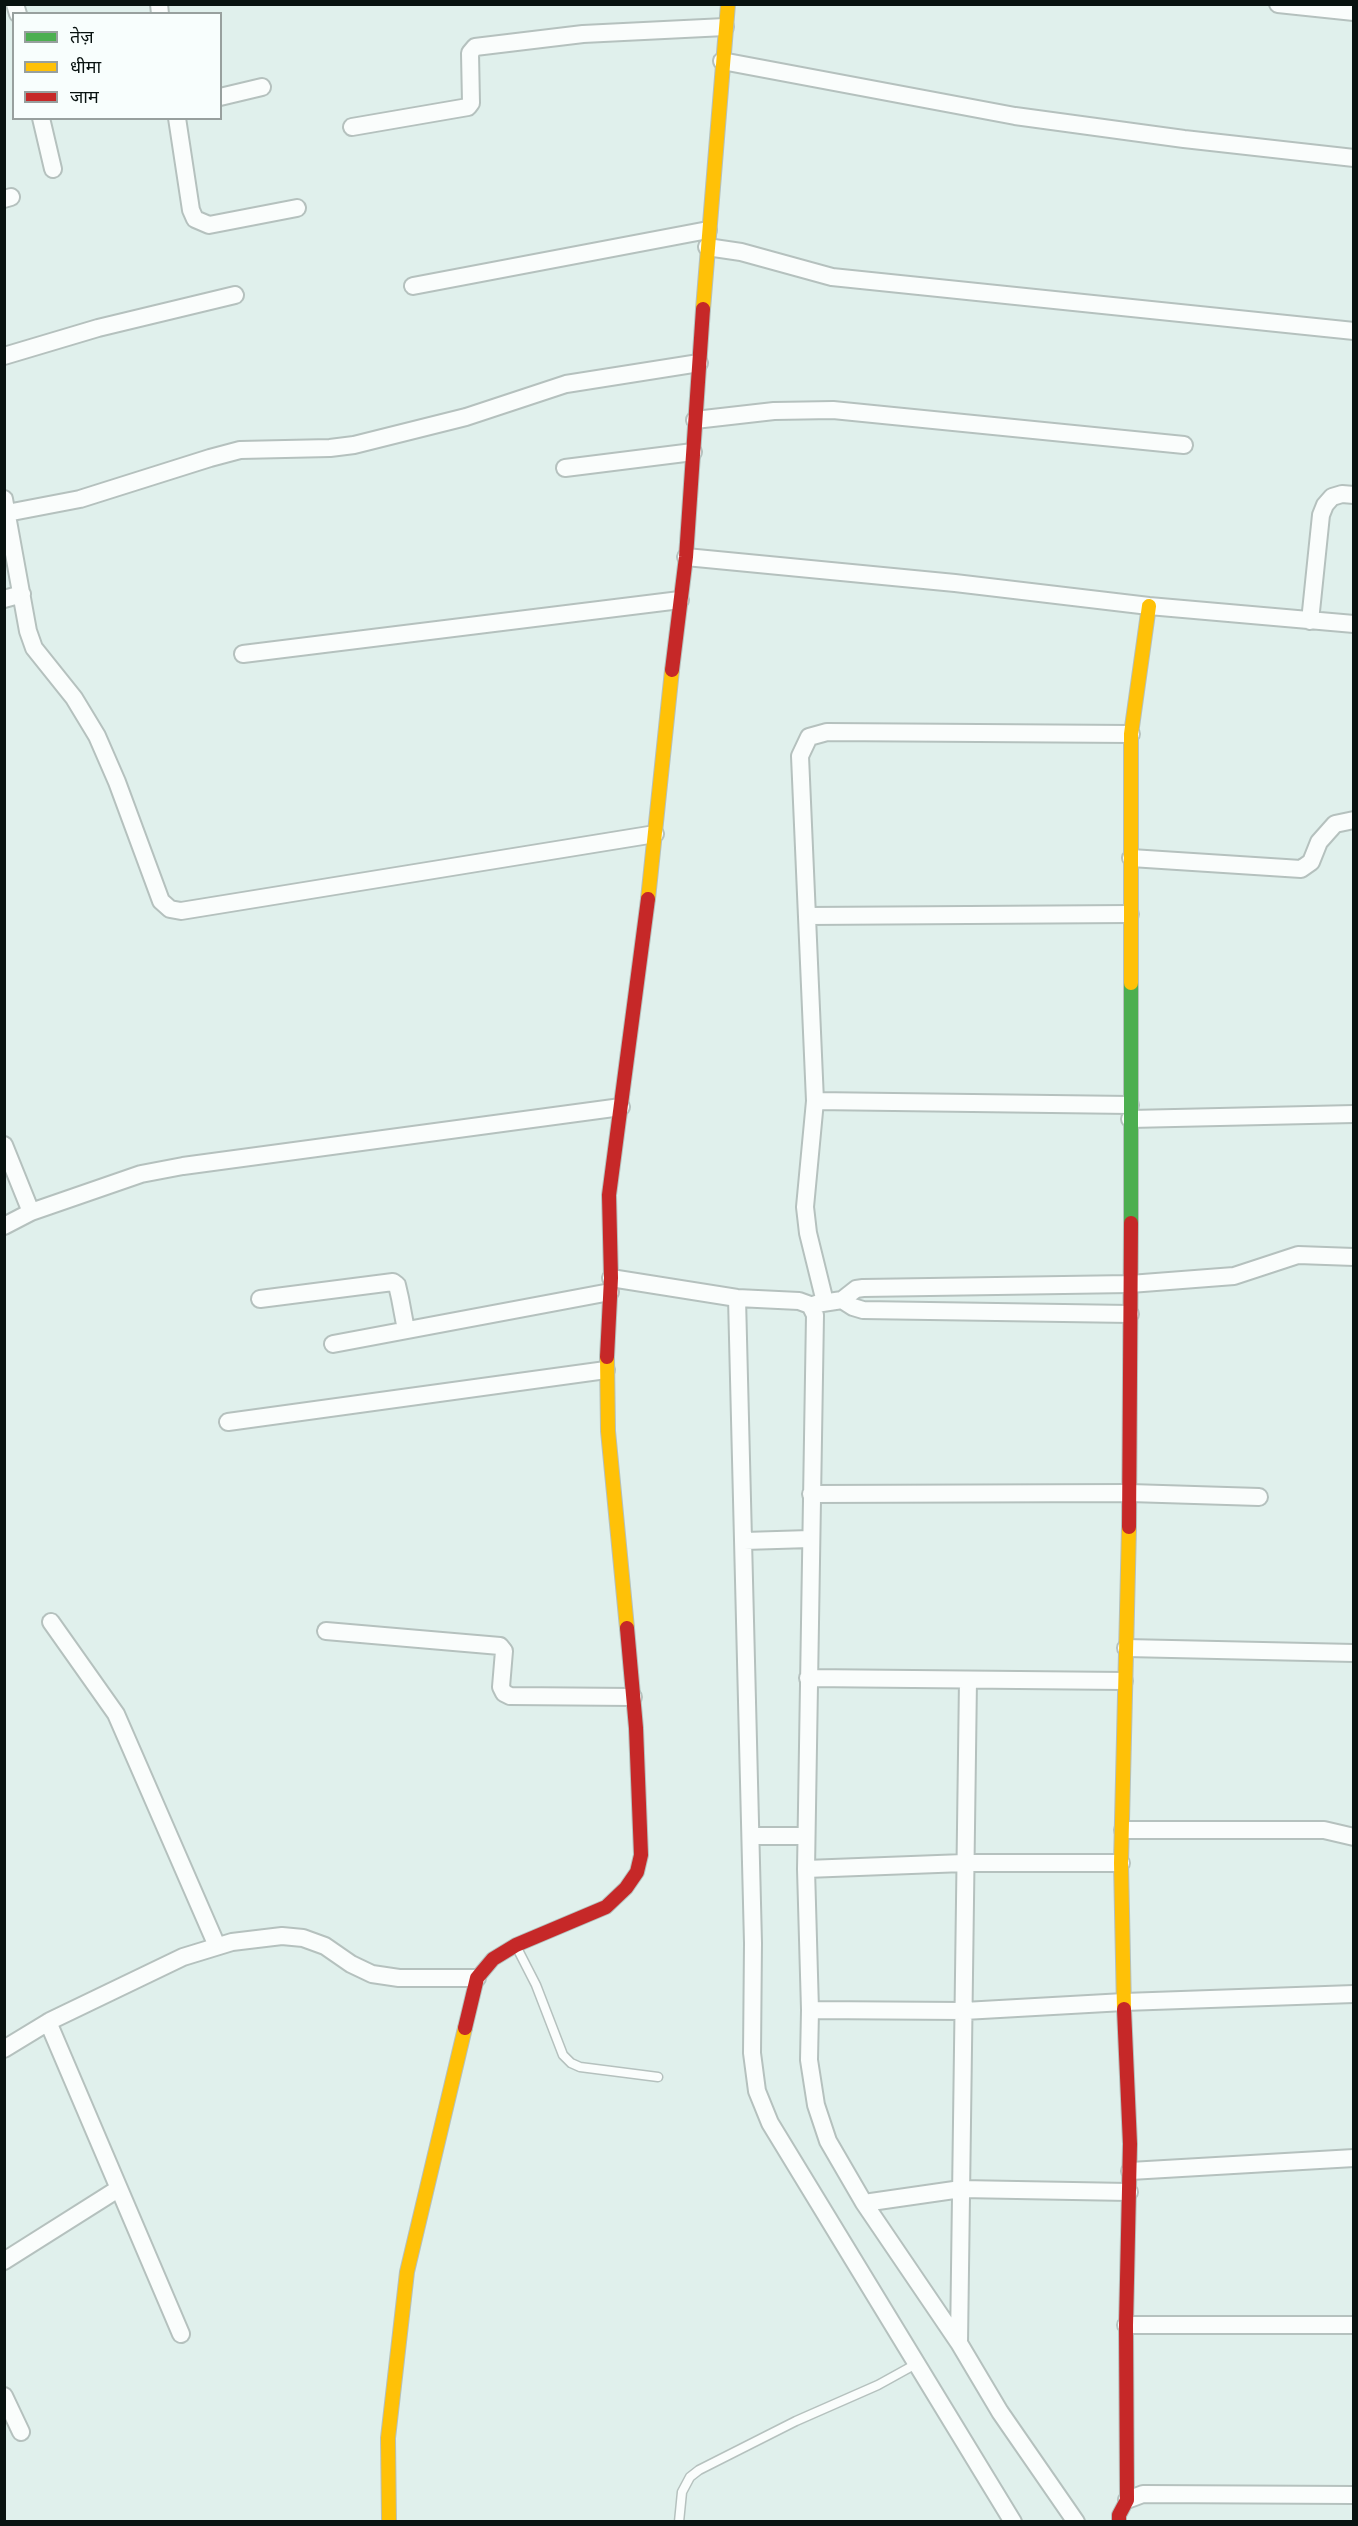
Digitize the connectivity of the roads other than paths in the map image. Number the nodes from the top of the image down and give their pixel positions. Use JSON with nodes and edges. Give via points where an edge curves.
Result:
{"nodes":[{"id":1,"x":728,"y":4,"type":"edge"},
{"id":2,"x":1278,"y":4,"type":"edge"},
{"id":3,"x":1353,"y":12,"type":"edge"},
{"id":4,"x":725,"y":27,"type":"junction"},
{"id":5,"x":722,"y":60,"type":"junction"},
{"id":6,"x":262,"y":87,"type":"dead end"},
{"id":7,"x":222,"y":97,"type":"edge"},
{"id":8,"x":41,"y":120,"type":"edge"},
{"id":9,"x":177,"y":120,"type":"edge"},
{"id":10,"x":352,"y":127,"type":"dead end"},
{"id":11,"x":1353,"y":158,"type":"edge"},
{"id":12,"x":53,"y":169,"type":"dead end"},
{"id":13,"x":297,"y":208,"type":"dead end"},
{"id":14,"x":707,"y":239,"type":"junction"},
{"id":15,"x":413,"y":286,"type":"dead end"},
{"id":16,"x":235,"y":294,"type":"dead end"},
{"id":17,"x":1353,"y":331,"type":"edge"},
{"id":18,"x":4,"y":356,"type":"edge"},
{"id":19,"x":699,"y":363,"type":"junction"},
{"id":20,"x":695,"y":420,"type":"junction"},
{"id":21,"x":1184,"y":445,"type":"dead end"},
{"id":22,"x":693,"y":452,"type":"junction"},
{"id":23,"x":565,"y":468,"type":"dead end"},
{"id":24,"x":1353,"y":495,"type":"edge"},
{"id":25,"x":6,"y":506,"type":"edge"},
{"id":26,"x":686,"y":557,"type":"junction"},
{"id":27,"x":22,"y":594,"type":"junction"},
{"id":28,"x":4,"y":599,"type":"edge"},
{"id":29,"x":680,"y":600,"type":"junction"},
{"id":30,"x":1149,"y":606,"type":"junction"},
{"id":31,"x":1310,"y":621,"type":"junction"},
{"id":32,"x":1353,"y":624,"type":"edge"},
{"id":33,"x":243,"y":654,"type":"dead end"},
{"id":34,"x":1131,"y":734,"type":"junction"},
{"id":35,"x":1353,"y":820,"type":"edge"},
{"id":36,"x":655,"y":834,"type":"junction"},
{"id":37,"x":1131,"y":858,"type":"junction"},
{"id":38,"x":1130,"y":914,"type":"junction"},
{"id":39,"x":807,"y":916,"type":"junction"},
{"id":40,"x":815,"y":1101,"type":"junction"},
{"id":41,"x":621,"y":1107,"type":"junction"},
{"id":42,"x":1130,"y":1112,"type":"junction"},
{"id":43,"x":1353,"y":1114,"type":"edge"},
{"id":44,"x":4,"y":1145,"type":"edge"},
{"id":45,"x":31,"y":1212,"type":"junction"},
{"id":46,"x":4,"y":1226,"type":"edge"},
{"id":47,"x":1353,"y":1257,"type":"edge"},
{"id":48,"x":1130,"y":1284,"type":"junction"},
{"id":49,"x":610,"y":1285,"type":"junction"},
{"id":50,"x":737,"y":1298,"type":"junction"},
{"id":51,"x":260,"y":1299,"type":"dead end"},
{"id":52,"x":842,"y":1300,"type":"junction"},
{"id":53,"x":818,"y":1304,"type":"junction"},
{"id":54,"x":1130,"y":1314,"type":"junction"},
{"id":55,"x":406,"y":1330,"type":"junction"},
{"id":56,"x":333,"y":1344,"type":"dead end"},
{"id":57,"x":606,"y":1370,"type":"junction"},
{"id":58,"x":228,"y":1422,"type":"dead end"},
{"id":59,"x":1130,"y":1493,"type":"junction"},
{"id":60,"x":811,"y":1494,"type":"junction"},
{"id":61,"x":1259,"y":1497,"type":"dead end"},
{"id":62,"x":810,"y":1539,"type":"junction"},
{"id":63,"x":744,"y":1541,"type":"junction"},
{"id":64,"x":51,"y":1622,"type":"dead end"},
{"id":65,"x":326,"y":1631,"type":"dead end"},
{"id":66,"x":1126,"y":1648,"type":"junction"},
{"id":67,"x":1353,"y":1653,"type":"edge"},
{"id":68,"x":808,"y":1678,"type":"junction"},
{"id":69,"x":968,"y":1680,"type":"junction"},
{"id":70,"x":1124,"y":1681,"type":"junction"},
{"id":71,"x":633,"y":1697,"type":"junction"},
{"id":72,"x":1123,"y":1830,"type":"junction"},
{"id":73,"x":751,"y":1836,"type":"junction"},
{"id":74,"x":806,"y":1836,"type":"junction"},
{"id":75,"x":1353,"y":1837,"type":"edge"},
{"id":76,"x":964,"y":1863,"type":"junction"},
{"id":77,"x":1121,"y":1863,"type":"junction"},
{"id":78,"x":806,"y":1869,"type":"junction"},
{"id":79,"x":516,"y":1945,"type":"junction"},
{"id":80,"x":217,"y":1946,"type":"junction"},
{"id":81,"x":477,"y":1978,"type":"junction"},
{"id":82,"x":1353,"y":1994,"type":"edge"},
{"id":83,"x":1124,"y":2002,"type":"junction"},
{"id":84,"x":810,"y":2010,"type":"junction"},
{"id":85,"x":964,"y":2011,"type":"junction"},
{"id":86,"x":48,"y":2022,"type":"junction"},
{"id":87,"x":4,"y":2049,"type":"edge"},
{"id":88,"x":658,"y":2077,"type":"dead end"},
{"id":89,"x":1353,"y":2158,"type":"edge"},
{"id":90,"x":1130,"y":2171,"type":"junction"},
{"id":91,"x":118,"y":2189,"type":"junction"},
{"id":92,"x":961,"y":2189,"type":"junction"},
{"id":93,"x":1129,"y":2192,"type":"junction"},
{"id":94,"x":864,"y":2203,"type":"junction"},
{"id":95,"x":4,"y":2261,"type":"edge"},
{"id":96,"x":1126,"y":2325,"type":"junction"},
{"id":97,"x":1353,"y":2325,"type":"edge"},
{"id":98,"x":180,"y":2334,"type":"dead end"},
{"id":99,"x":959,"y":2343,"type":"junction"},
{"id":100,"x":916,"y":2364,"type":"junction"},
{"id":101,"x":4,"y":2396,"type":"edge"},
{"id":102,"x":21,"y":2432,"type":"dead end"},
{"id":103,"x":1353,"y":2495,"type":"edge"},
{"id":104,"x":1127,"y":2500,"type":"junction"},
{"id":105,"x":389,"y":2522,"type":"edge"},
{"id":106,"x":679,"y":2522,"type":"edge"},
{"id":107,"x":1013,"y":2522,"type":"edge"},
{"id":108,"x":1076,"y":2522,"type":"edge"},
{"id":109,"x":1119,"y":2522,"type":"edge"}],
"edges":[{"from":1,"to":4,"type":"street"},
{"from":2,"to":3,"type":"street"},
{"from":4,"to":5,"type":"street"},
{"from":4,"to":10,"type":"street","via":[[583,34],[475,48],[470,53],[471,103],[464,110]]},
{"from":5,"to":11,"type":"street","via":[[1037,119]]},
{"from":5,"to":14,"type":"street"},
{"from":6,"to":7,"type":"street"},
{"from":8,"to":12,"type":"street"},
{"from":9,"to":13,"type":"street","via":[[195,219],[209,225]]},
{"from":14,"to":15,"type":"street"},
{"from":14,"to":17,"type":"street","via":[[832,277]]},
{"from":14,"to":19,"type":"street"},
{"from":16,"to":18,"type":"street"},
{"from":19,"to":20,"type":"street"},
{"from":19,"to":25,"type":"street","via":[[566,384],[466,417],[354,445],[240,450],[80,499]]},
{"from":20,"to":21,"type":"street","via":[[774,411],[833,410]]},
{"from":20,"to":22,"type":"street"},
{"from":22,"to":23,"type":"street"},
{"from":22,"to":26,"type":"street"},
{"from":24,"to":31,"type":"street","via":[[1332,496],[1321,515]]},
{"from":25,"to":27,"type":"street"},
{"from":26,"to":29,"type":"street"},
{"from":26,"to":30,"type":"street"},
{"from":27,"to":28,"type":"street"},
{"from":27,"to":36,"type":"street","via":[[34,648],[74,698],[97,736],[161,901],[170,909],[181,911]]},
{"from":29,"to":33,"type":"street"},
{"from":29,"to":36,"type":"street"},
{"from":30,"to":31,"type":"street"},
{"from":30,"to":34,"type":"street"},
{"from":31,"to":32,"type":"street"},
{"from":34,"to":37,"type":"street"},
{"from":34,"to":39,"type":"street","via":[[827,732],[809,737],[800,756]]},
{"from":35,"to":37,"type":"street","via":[[1335,824],[1319,842],[1311,862],[1301,869]]},
{"from":36,"to":41,"type":"street"},
{"from":37,"to":38,"type":"street"},
{"from":38,"to":39,"type":"street"},
{"from":38,"to":42,"type":"street"},
{"from":39,"to":40,"type":"street"},
{"from":40,"to":42,"type":"street"},
{"from":40,"to":53,"type":"street","via":[[805,1207]]},
{"from":41,"to":45,"type":"street","via":[[183,1166],[141,1174]]},
{"from":41,"to":49,"type":"street","via":[[609,1195]]},
{"from":42,"to":43,"type":"street"},
{"from":42,"to":48,"type":"street"},
{"from":44,"to":45,"type":"street"},
{"from":45,"to":46,"type":"street"},
{"from":47,"to":48,"type":"street","via":[[1299,1255],[1234,1276]]},
{"from":48,"to":52,"type":"street","via":[[863,1288]]},
{"from":48,"to":54,"type":"street"},
{"from":49,"to":50,"type":"street"},
{"from":49,"to":55,"type":"street"},
{"from":49,"to":57,"type":"street"},
{"from":50,"to":53,"type":"street"},
{"from":50,"to":63,"type":"street"},
{"from":51,"to":55,"type":"street","via":[[393,1282]]},
{"from":52,"to":53,"type":"street"},
{"from":52,"to":54,"type":"street","via":[[863,1310]]},
{"from":53,"to":60,"type":"street"},
{"from":54,"to":59,"type":"street"},
{"from":55,"to":56,"type":"street"},
{"from":57,"to":58,"type":"street"},
{"from":57,"to":71,"type":"street","via":[[608,1431]]},
{"from":59,"to":60,"type":"street"},
{"from":59,"to":61,"type":"street"},
{"from":59,"to":66,"type":"street"},
{"from":60,"to":62,"type":"street"},
{"from":62,"to":63,"type":"street"},
{"from":62,"to":68,"type":"street"},
{"from":63,"to":73,"type":"street"},
{"from":64,"to":80,"type":"street","via":[[116,1714]]},
{"from":65,"to":71,"type":"street","via":[[500,1646],[504,1651],[501,1687],[510,1696]]},
{"from":66,"to":67,"type":"street"},
{"from":66,"to":70,"type":"street"},
{"from":68,"to":69,"type":"street"},
{"from":68,"to":74,"type":"street"},
{"from":69,"to":70,"type":"street"},
{"from":69,"to":76,"type":"street"},
{"from":70,"to":72,"type":"street"},
{"from":71,"to":79,"type":"street","via":[[641,1855],[638,1872],[606,1907]]},
{"from":72,"to":75,"type":"street","via":[[1324,1830]]},
{"from":72,"to":77,"type":"street"},
{"from":73,"to":74,"type":"street"},
{"from":73,"to":100,"type":"street","via":[[752,2053],[757,2091],[770,2123]]},
{"from":74,"to":78,"type":"street"},
{"from":76,"to":77,"type":"street"},
{"from":76,"to":78,"type":"street"},
{"from":76,"to":85,"type":"street"},
{"from":77,"to":83,"type":"street"},
{"from":78,"to":84,"type":"street"},
{"from":79,"to":81,"type":"street","via":[[493,1959]]},
{"from":79,"to":88,"type":"lane","via":[[563,2055],[571,2063]]},
{"from":80,"to":81,"type":"street","via":[[282,1936],[303,1938],[325,1946],[372,1974]]},
{"from":80,"to":86,"type":"street","via":[[183,1957]]},
{"from":81,"to":105,"type":"street","via":[[407,2272],[388,2438]]},
{"from":82,"to":83,"type":"street"},
{"from":83,"to":85,"type":"street"},
{"from":83,"to":90,"type":"street"},
{"from":84,"to":85,"type":"street"},
{"from":84,"to":94,"type":"street","via":[[809,2060],[816,2105],[828,2141]]},
{"from":85,"to":92,"type":"street"},
{"from":86,"to":87,"type":"street"},
{"from":86,"to":91,"type":"street"},
{"from":89,"to":90,"type":"street"},
{"from":90,"to":93,"type":"street"},
{"from":91,"to":95,"type":"street"},
{"from":91,"to":98,"type":"street"},
{"from":92,"to":93,"type":"street"},
{"from":92,"to":94,"type":"street"},
{"from":92,"to":99,"type":"street"},
{"from":93,"to":96,"type":"street"},
{"from":94,"to":99,"type":"street"},
{"from":96,"to":97,"type":"street"},
{"from":96,"to":104,"type":"street"},
{"from":99,"to":108,"type":"street","via":[[1000,2412]]},
{"from":100,"to":106,"type":"lane","via":[[699,2470],[682,2492]]},
{"from":100,"to":107,"type":"street"},
{"from":101,"to":102,"type":"street"},
{"from":103,"to":104,"type":"street","via":[[1143,2494]]},
{"from":104,"to":109,"type":"street"}]}
